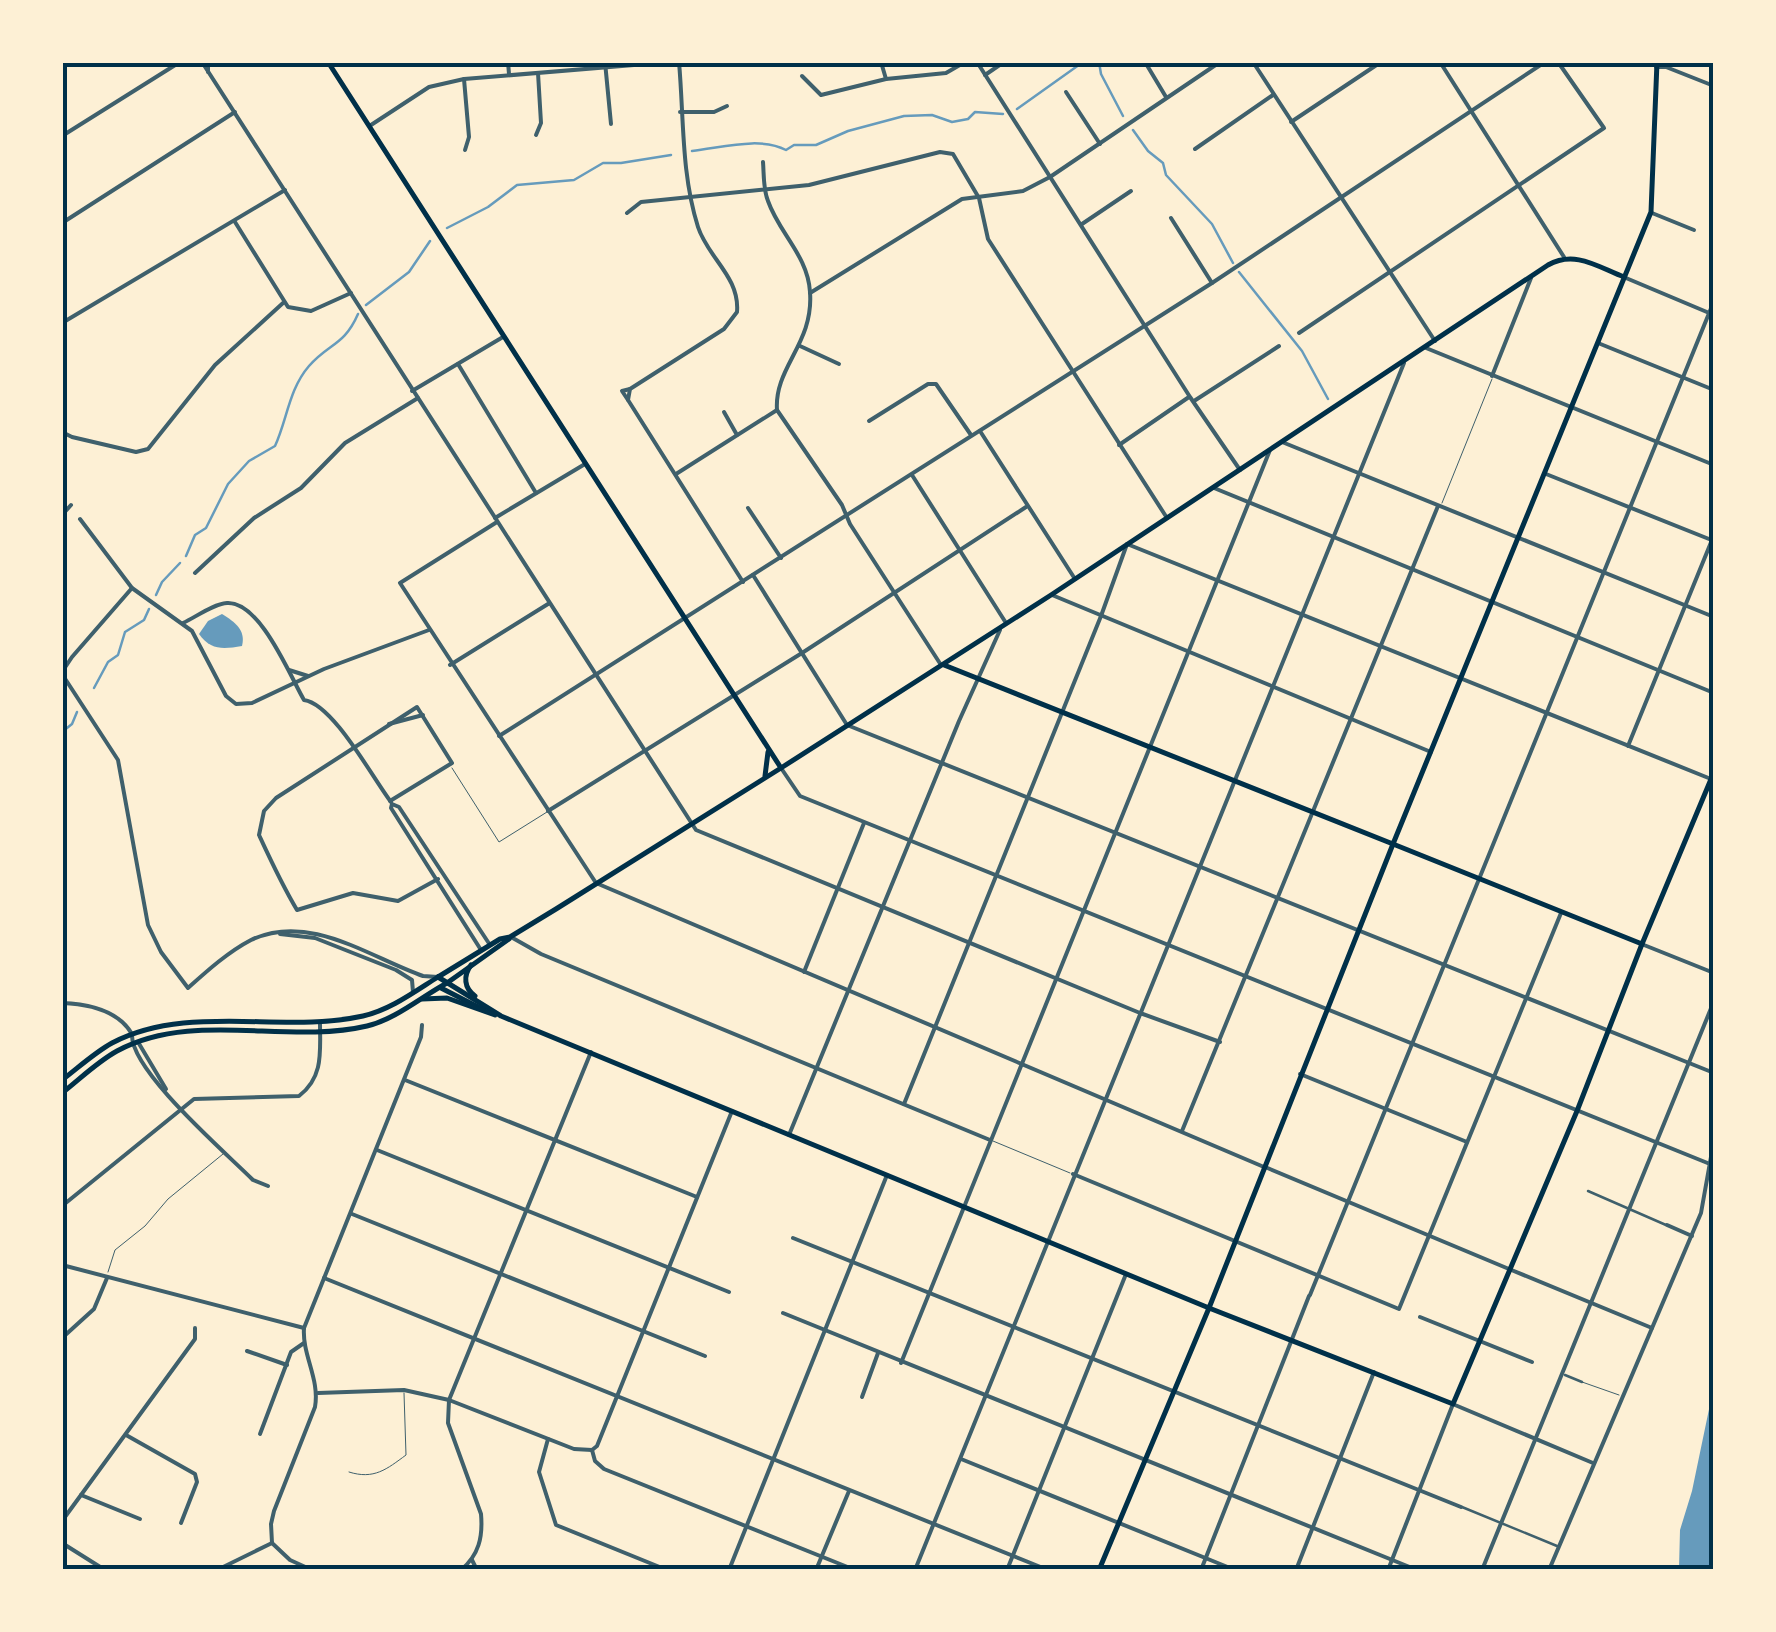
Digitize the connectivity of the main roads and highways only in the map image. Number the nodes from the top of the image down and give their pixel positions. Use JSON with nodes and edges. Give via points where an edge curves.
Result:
{"nodes":[{"id":1,"x":328,"y":62,"type":"edge"},
{"id":2,"x":1656,"y":64,"type":"edge"},
{"id":3,"x":1624,"y":277,"type":"junction"},
{"id":4,"x":941,"y":665,"type":"junction"},
{"id":5,"x":768,"y":749,"type":"junction"},
{"id":6,"x":780,"y":768,"type":"junction"},
{"id":7,"x":1712,"y":776,"type":"edge"},
{"id":8,"x":764,"y":778,"type":"junction"},
{"id":9,"x":1393,"y":844,"type":"junction"},
{"id":10,"x":510,"y":937,"type":"junction"},
{"id":11,"x":1642,"y":944,"type":"junction"},
{"id":12,"x":472,"y":966,"type":"junction"},
{"id":13,"x":438,"y":977,"type":"junction"},
{"id":14,"x":447,"y":983,"type":"junction"},
{"id":15,"x":440,"y":987,"type":"junction"},
{"id":16,"x":420,"y":999,"type":"junction"},
{"id":17,"x":489,"y":1007,"type":"junction"},
{"id":18,"x":498,"y":1016,"type":"junction"},
{"id":19,"x":62,"y":1080,"type":"edge"},
{"id":20,"x":62,"y":1094,"type":"edge"},
{"id":21,"x":1209,"y":1308,"type":"junction"},
{"id":22,"x":1100,"y":1570,"type":"edge"}],
"edges":[{"from":1,"to":5,"type":"main road"},
{"from":2,"to":3,"type":"main road","via":[[1651,212]]},
{"from":3,"to":4,"type":"main road","via":[[1564,258],[1532,275]]},
{"from":3,"to":9,"type":"main road"},
{"from":4,"to":6,"type":"main road"},
{"from":4,"to":9,"type":"main road"},
{"from":5,"to":6,"type":"main road"},
{"from":5,"to":8,"type":"main road"},
{"from":6,"to":8,"type":"main road"},
{"from":7,"to":11,"type":"main road"},
{"from":8,"to":10,"type":"main road"},
{"from":9,"to":11,"type":"main road"},
{"from":9,"to":21,"type":"main road"},
{"from":10,"to":12,"type":"main road"},
{"from":10,"to":13,"type":"main road"},
{"from":11,"to":21,"type":"main road","via":[[1453,1404]]},
{"from":12,"to":14,"type":"main road"},
{"from":12,"to":17,"type":"main road","via":[[468,991]]},
{"from":13,"to":14,"type":"main road"},
{"from":13,"to":15,"type":"main road"},
{"from":13,"to":19,"type":"main road","via":[[375,1012],[184,1025],[132,1036]]},
{"from":14,"to":15,"type":"main road"},
{"from":14,"to":17,"type":"main road"},
{"from":15,"to":16,"type":"main road"},
{"from":15,"to":18,"type":"main road"},
{"from":16,"to":18,"type":"main road","via":[[446,998]]},
{"from":16,"to":20,"type":"main road","via":[[380,1022],[320,1032],[200,1032],[135,1044]]},
{"from":17,"to":18,"type":"main road"},
{"from":18,"to":21,"type":"main road"},
{"from":21,"to":22,"type":"main road"}]}
